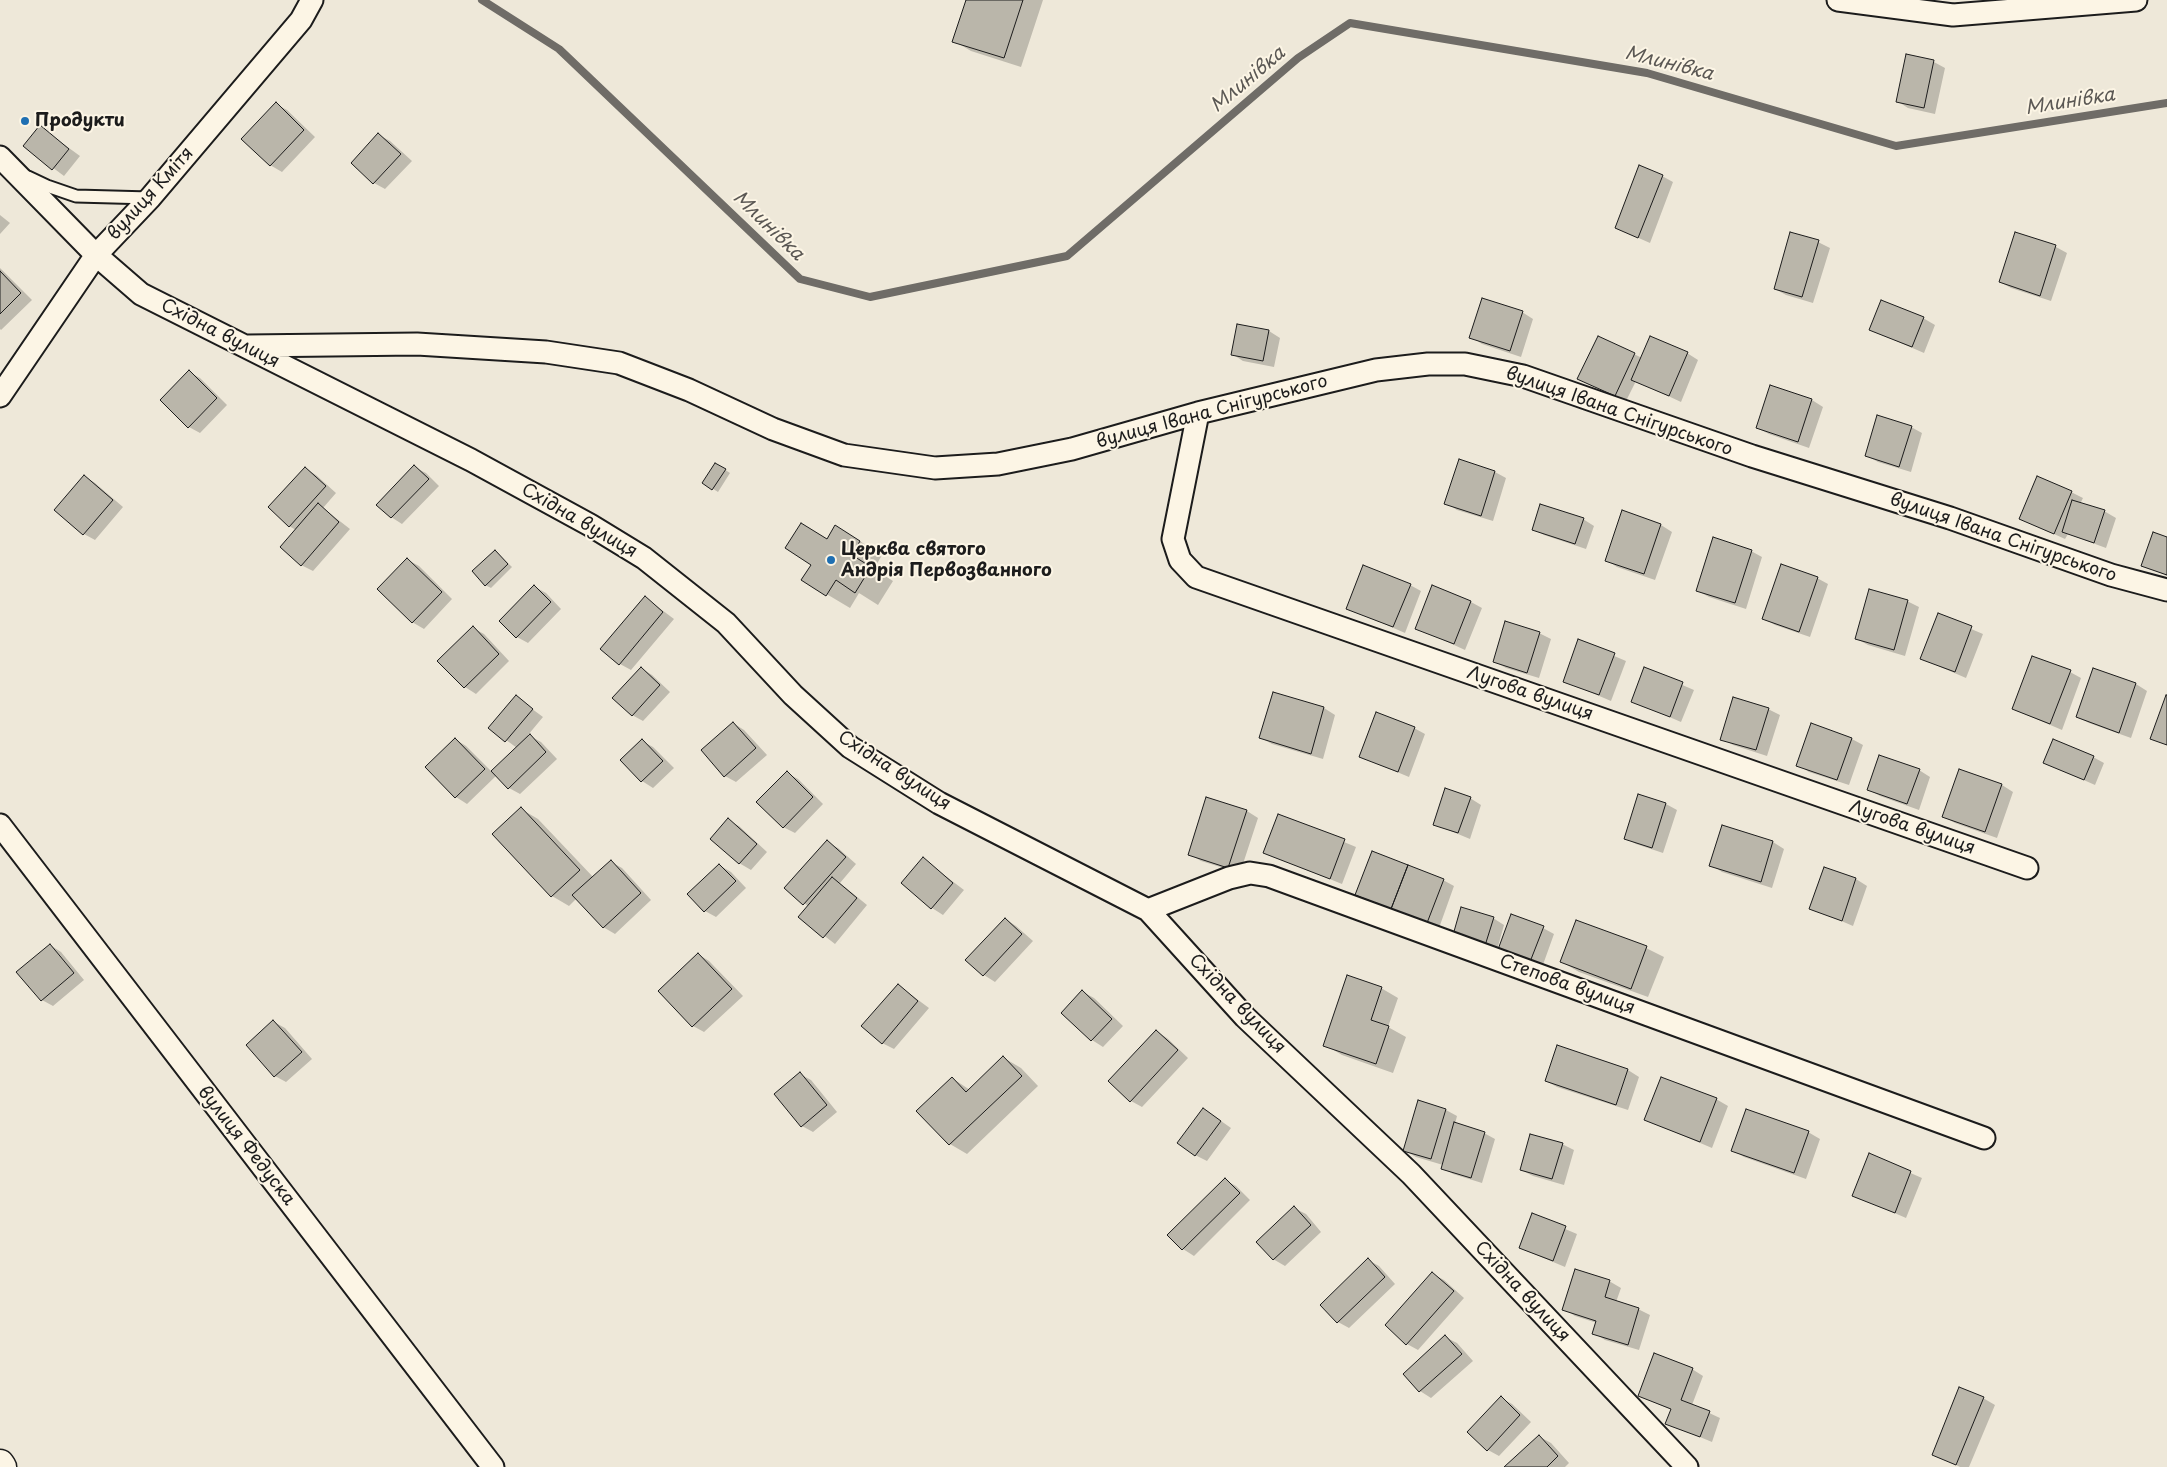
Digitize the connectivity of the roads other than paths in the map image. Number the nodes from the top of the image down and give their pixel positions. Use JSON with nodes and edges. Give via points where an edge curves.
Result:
{"nodes":[{"id":1,"x":312,"y":0,"type":"edge"},
{"id":2,"x":1838,"y":0,"type":"edge"},
{"id":3,"x":2136,"y":0,"type":"edge"},
{"id":4,"x":7,"y":164,"type":"edge"},
{"id":5,"x":150,"y":198,"type":"junction"},
{"id":6,"x":96,"y":255,"type":"junction"},
{"id":7,"x":242,"y":346,"type":"junction"},
{"id":8,"x":0,"y":396,"type":"edge"},
{"id":9,"x":1198,"y":414,"type":"junction"},
{"id":10,"x":2167,"y":590,"type":"edge"},
{"id":11,"x":0,"y":825,"type":"edge"},
{"id":12,"x":2027,"y":868,"type":"dead end"},
{"id":13,"x":1148,"y":910,"type":"junction"},
{"id":14,"x":1984,"y":1138,"type":"dead end"},
{"id":15,"x":0,"y":1464,"type":"edge"},
{"id":16,"x":2,"y":1467,"type":"edge"},
{"id":17,"x":493,"y":1467,"type":"edge"},
{"id":18,"x":1687,"y":1467,"type":"edge"}],
"edges":[{"from":1,"to":5,"type":"street","name":"вулиця Кмітя","via":[[301,20]]},
{"from":2,"to":3,"type":"street","via":[[1953,15]]},
{"from":4,"to":5,"type":"lane","via":[[47,186],[76,196]]},
{"from":4,"to":6,"type":"street","name":"Східна вулиця"},
{"from":5,"to":6,"type":"street","name":"вулиця Кмітя"},
{"from":6,"to":7,"type":"street","name":"Східна вулиця","via":[[141,294]]},
{"from":6,"to":8,"type":"street","name":"вулиця Кмітя"},
{"from":7,"to":9,"type":"street","name":"вулиця Івана Снігурського","via":[[417,344],[546,352],[620,363],[773,429],[844,455],[935,468],[998,464],[1072,450]]},
{"from":7,"to":13,"type":"street","name":"Східна вулиця","via":[[471,460],[644,558],[726,623],[793,695],[850,747],[939,802]]},
{"from":9,"to":10,"type":"street","name":"вулиця Івана Снігурського","via":[[1376,370],[1465,364],[1523,376],[1752,456],[1950,518],[2111,575]]},
{"from":9,"to":12,"type":"street","name":"Лугова вулиця","via":[[1173,539],[1180,560],[1196,576]]},
{"from":11,"to":17,"type":"street","name":"вулиця Федуска"},
{"from":13,"to":14,"type":"street","name":"Степова вулиця","via":[[1229,878],[1250,873],[1269,876]]},
{"from":13,"to":18,"type":"street","name":"Східна вулиця","via":[[1245,1017],[1411,1174]]},
{"from":15,"to":16,"type":"main road"}]}
